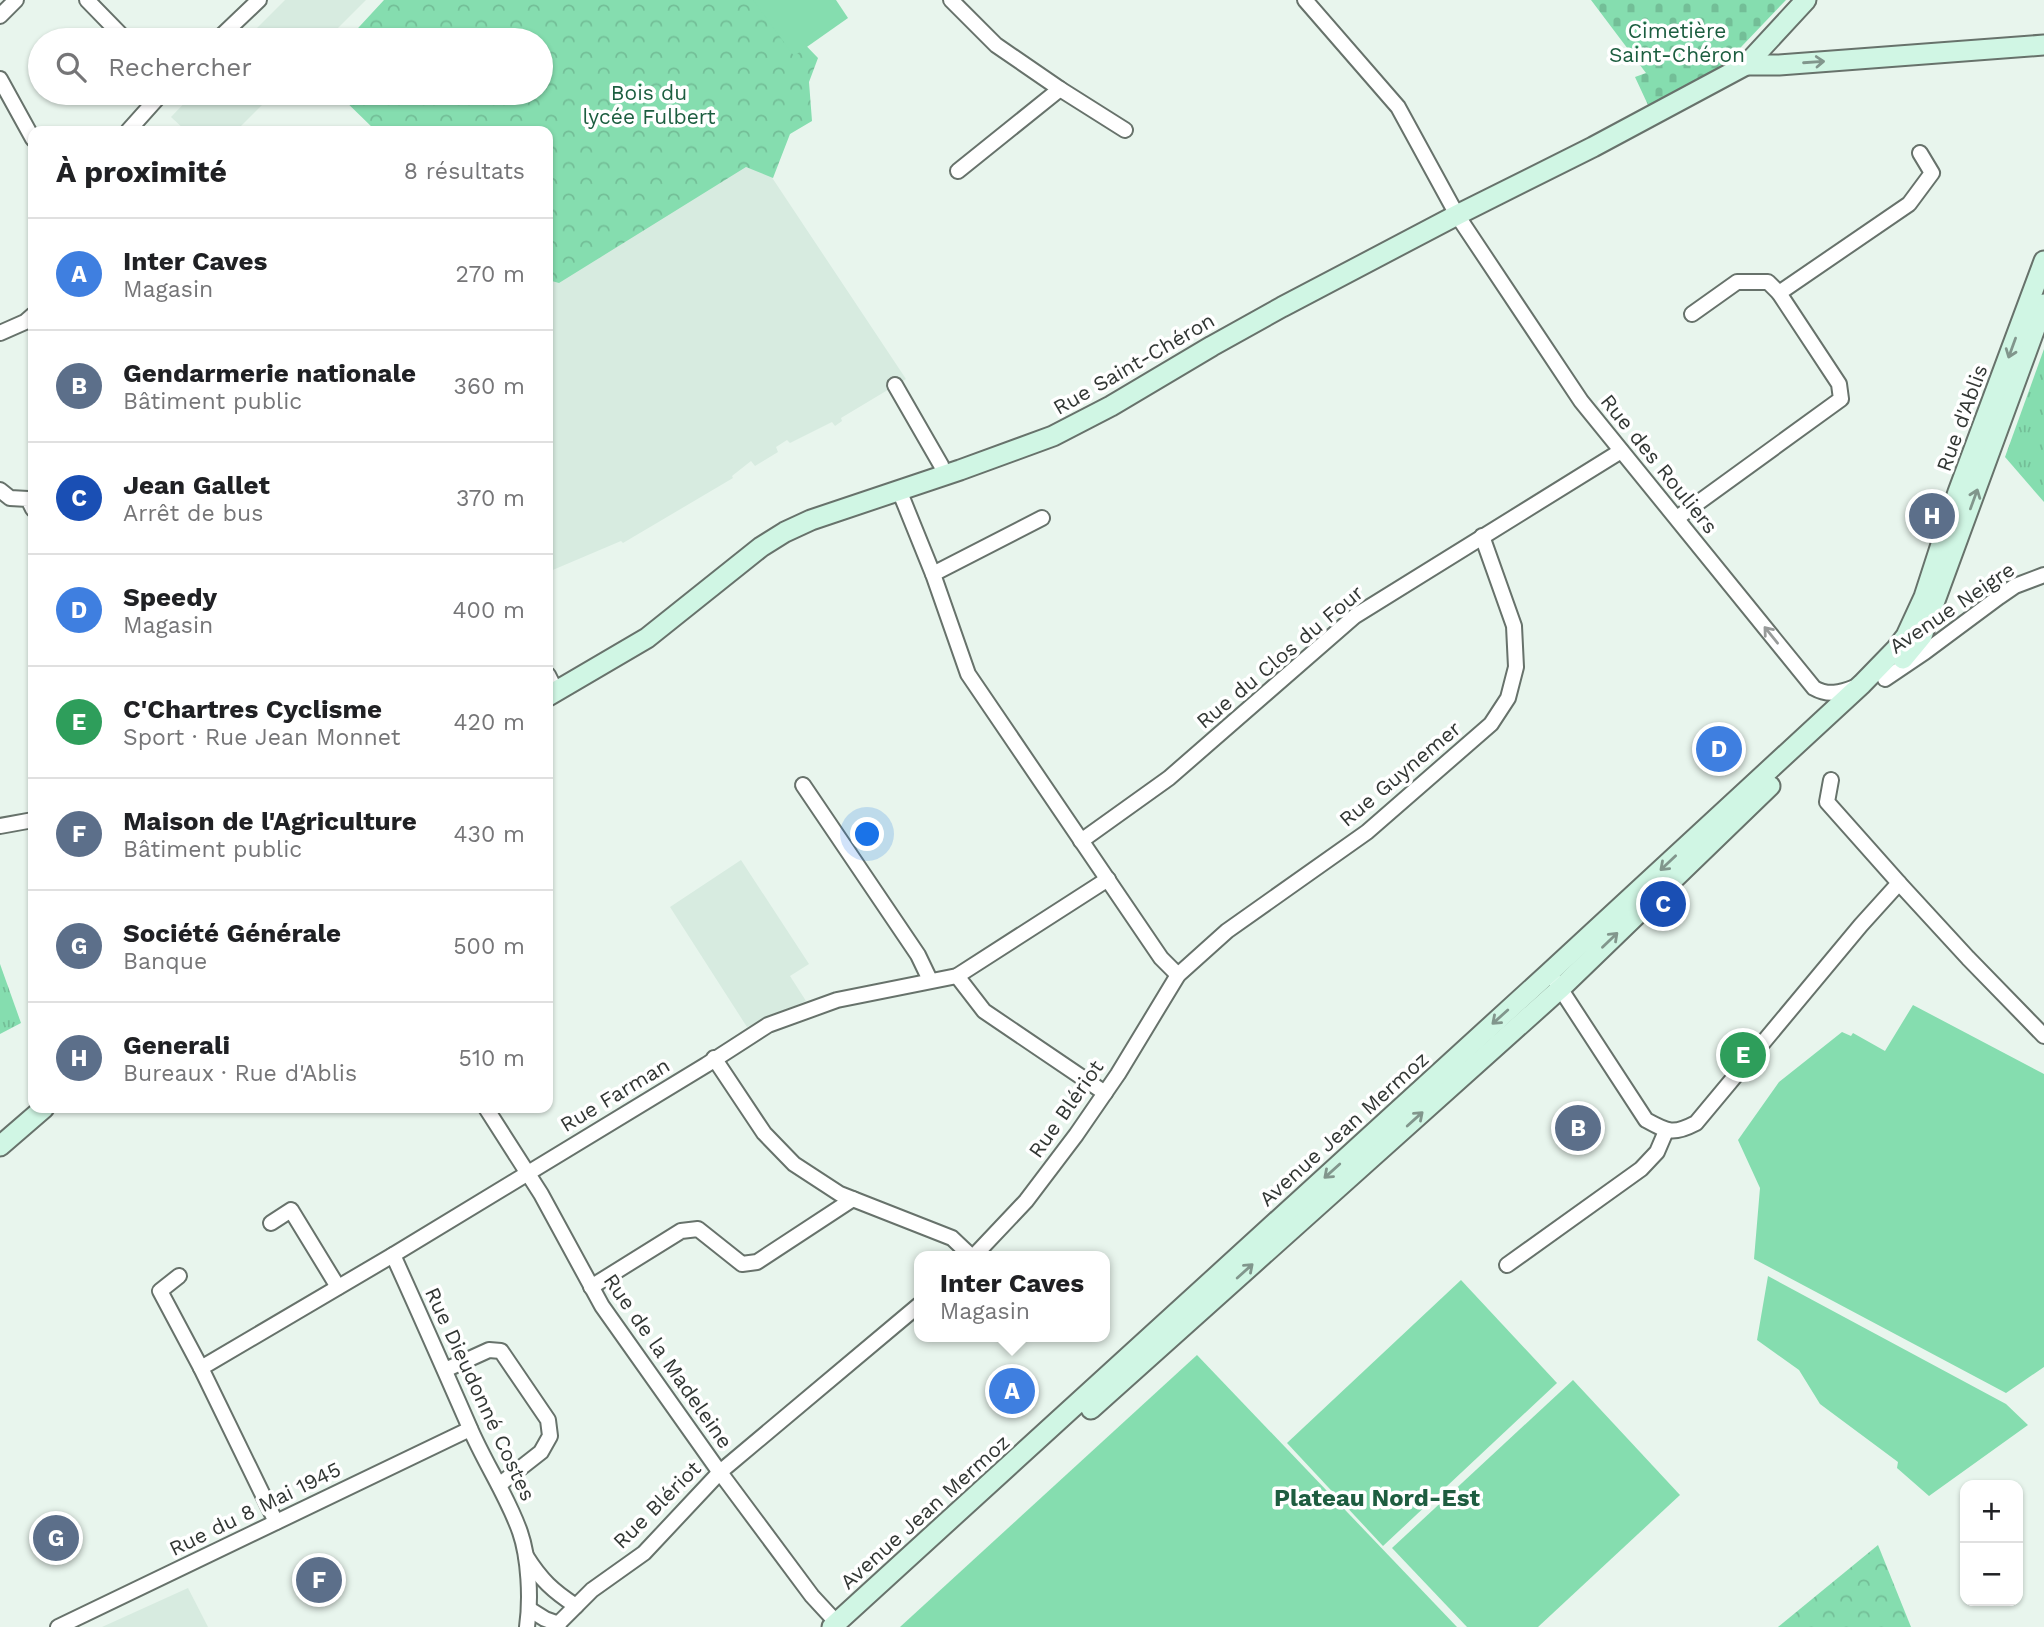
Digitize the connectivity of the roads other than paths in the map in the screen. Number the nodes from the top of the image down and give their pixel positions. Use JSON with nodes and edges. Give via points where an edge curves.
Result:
{"nodes":[{"id":1,"x":16,"y":0,"type":"edge"},
{"id":2,"x":87,"y":0,"type":"edge"},
{"id":3,"x":259,"y":0,"type":"edge"},
{"id":4,"x":951,"y":0,"type":"edge"},
{"id":5,"x":1305,"y":0,"type":"edge"},
{"id":6,"x":1806,"y":0,"type":"edge"},
{"id":7,"x":0,"y":16,"type":"edge"},
{"id":8,"x":114,"y":28,"type":"edge"},
{"id":9,"x":230,"y":28,"type":"edge"},
{"id":10,"x":2044,"y":45,"type":"edge"},
{"id":11,"x":1746,"y":65,"type":"junction"},
{"id":12,"x":0,"y":79,"type":"edge"},
{"id":13,"x":1060,"y":89,"type":"junction"},
{"id":14,"x":4,"y":99,"type":"edge"},
{"id":15,"x":152,"y":105,"type":"edge"},
{"id":16,"x":133,"y":126,"type":"edge"},
{"id":17,"x":1125,"y":130,"type":"dead end"},
{"id":18,"x":28,"y":132,"type":"edge"},
{"id":19,"x":1920,"y":153,"type":"dead end"},
{"id":20,"x":958,"y":171,"type":"dead end"},
{"id":21,"x":1457,"y":215,"type":"junction"},
{"id":22,"x":2044,"y":261,"type":"edge"},
{"id":23,"x":1779,"y":293,"type":"junction"},
{"id":24,"x":2044,"y":304,"type":"edge"},
{"id":25,"x":1692,"y":314,"type":"dead end"},
{"id":26,"x":28,"y":320,"type":"edge"},
{"id":27,"x":0,"y":333,"type":"edge"},
{"id":28,"x":895,"y":385,"type":"dead end"},
{"id":29,"x":1621,"y":451,"type":"junction"},
{"id":30,"x":944,"y":476,"type":"junction"},
{"id":31,"x":0,"y":490,"type":"edge"},
{"id":32,"x":899,"y":490,"type":"junction"},
{"id":33,"x":28,"y":500,"type":"edge"},
{"id":34,"x":1677,"y":517,"type":"junction"},
{"id":35,"x":1042,"y":518,"type":"dead end"},
{"id":36,"x":1482,"y":536,"type":"junction"},
{"id":37,"x":2044,"y":564,"type":"edge"},
{"id":38,"x":933,"y":574,"type":"junction"},
{"id":39,"x":2044,"y":575,"type":"edge"},
{"id":40,"x":2015,"y":586,"type":"junction"},
{"id":41,"x":1914,"y":636,"type":"junction"},
{"id":42,"x":1946,"y":636,"type":"junction"},
{"id":43,"x":1884,"y":671,"type":"junction"},
{"id":44,"x":1862,"y":684,"type":"junction"},
{"id":45,"x":553,"y":687,"type":"edge"},
{"id":46,"x":1831,"y":780,"type":"dead end"},
{"id":47,"x":803,"y":785,"type":"dead end"},
{"id":48,"x":28,"y":821,"type":"edge"},
{"id":49,"x":0,"y":827,"type":"edge"},
{"id":50,"x":1081,"y":841,"type":"junction"},
{"id":51,"x":1108,"y":879,"type":"junction"},
{"id":52,"x":1899,"y":883,"type":"junction"},
{"id":53,"x":1178,"y":975,"type":"junction"},
{"id":54,"x":957,"y":976,"type":"junction"},
{"id":55,"x":930,"y":980,"type":"junction"},
{"id":56,"x":1555,"y":980,"type":"junction"},
{"id":57,"x":2044,"y":1036,"type":"edge"},
{"id":58,"x":714,"y":1058,"type":"junction"},
{"id":59,"x":1105,"y":1093,"type":"junction"},
{"id":60,"x":38,"y":1113,"type":"edge"},
{"id":61,"x":489,"y":1113,"type":"edge"},
{"id":62,"x":1666,"y":1131,"type":"junction"},
{"id":63,"x":0,"y":1146,"type":"edge"},
{"id":64,"x":528,"y":1172,"type":"junction"},
{"id":65,"x":853,"y":1199,"type":"junction"},
{"id":66,"x":271,"y":1223,"type":"dead end"},
{"id":67,"x":966,"y":1251,"type":"edge"},
{"id":68,"x":977,"y":1251,"type":"edge"},
{"id":69,"x":393,"y":1255,"type":"junction"},
{"id":70,"x":1507,"y":1265,"type":"dead end"},
{"id":71,"x":178,"y":1276,"type":"dead end"},
{"id":72,"x":338,"y":1287,"type":"junction"},
{"id":73,"x":591,"y":1287,"type":"junction"},
{"id":74,"x":914,"y":1309,"type":"edge"},
{"id":75,"x":201,"y":1367,"type":"junction"},
{"id":76,"x":445,"y":1370,"type":"junction"},
{"id":77,"x":470,"y":1429,"type":"junction"},
{"id":78,"x":720,"y":1472,"type":"junction"},
{"id":79,"x":499,"y":1485,"type":"junction"},
{"id":80,"x":276,"y":1522,"type":"junction"},
{"id":81,"x":524,"y":1553,"type":"junction"},
{"id":82,"x":576,"y":1606,"type":"junction"},
{"id":83,"x":529,"y":1609,"type":"junction"},
{"id":84,"x":557,"y":1625,"type":"edge"},
{"id":85,"x":839,"y":1626,"type":"edge"},
{"id":86,"x":58,"y":1627,"type":"edge"},
{"id":87,"x":527,"y":1627,"type":"edge"}],
"edges":[{"from":1,"to":7,"type":"street"},
{"from":2,"to":8,"type":"street"},
{"from":3,"to":9,"type":"street"},
{"from":4,"to":13,"type":"street","via":[[996,45]]},
{"from":5,"to":21,"type":"street","name":"Rue des Rouliers","via":[[1398,107]]},
{"from":6,"to":11,"type":"main road"},
{"from":11,"to":10,"type":"main road","one_way":true},
{"from":11,"to":21,"type":"main road","name":"Rue Saint-Chéron"},
{"from":12,"to":14,"type":"street"},
{"from":13,"to":17,"type":"street"},
{"from":13,"to":20,"type":"street"},
{"from":14,"to":18,"type":"street"},
{"from":15,"to":16,"type":"street"},
{"from":19,"to":23,"type":"street","via":[[1932,173],[1909,204]]},
{"from":21,"to":29,"type":"street","name":"Rue des Rouliers","via":[[1581,401]]},
{"from":21,"to":30,"type":"main road","name":"Rue Saint-Chéron","via":[[1053,436]]},
{"from":22,"to":41,"type":"main road","name":"Rue d'Ablis","one_way":true,"via":[[1958,492]]},
{"from":23,"to":25,"type":"street","via":[[1768,282],[1737,282]]},
{"from":23,"to":34,"type":"street","via":[[1839,384],[1841,399]]},
{"from":41,"to":24,"type":"main road","name":"Rue d'Ablis","one_way":true,"via":[[1950,563]]},
{"from":26,"to":27,"type":"street"},
{"from":28,"to":30,"type":"street"},
{"from":29,"to":34,"type":"street","name":"Rue des Rouliers"},
{"from":29,"to":36,"type":"street","name":"Rue du Clos du Four"},
{"from":30,"to":32,"type":"main road","name":"Rue Saint-Chéron"},
{"from":31,"to":33,"type":"street","via":[[10,498]]},
{"from":32,"to":38,"type":"street"},
{"from":32,"to":45,"type":"main road","name":"Rue Saint-Chéron","via":[[785,532],[647,638]]},
{"from":44,"to":34,"type":"street","name":"Rue des Rouliers","one_way":true,"via":[[1832,694],[1814,688]]},
{"from":35,"to":38,"type":"street"},
{"from":36,"to":50,"type":"street","name":"Rue du Clos du Four","via":[[1355,616],[1169,778]]},
{"from":36,"to":53,"type":"street","name":"Rue Guynemer","via":[[1514,626],[1516,667],[1508,698],[1491,724],[1367,832],[1227,931]]},
{"from":37,"to":40,"type":"street"},
{"from":38,"to":50,"type":"street","via":[[968,674]]},
{"from":39,"to":40,"type":"street","name":"Avenue Neigre"},
{"from":40,"to":42,"type":"street","name":"Avenue Neigre"},
{"from":41,"to":42,"type":"street"},
{"from":41,"to":43,"type":"main road","name":"Rue d'Ablis"},
{"from":42,"to":43,"type":"street","name":"Avenue Neigre"},
{"from":43,"to":44,"type":"main road","name":"Avenue Jean Mermoz"},
{"from":56,"to":43,"type":"main road","name":"Avenue Jean Mermoz","one_way":true,"via":[[1828,730]]},
{"from":44,"to":56,"type":"main road","name":"Avenue Jean Mermoz","one_way":true},
{"from":46,"to":52,"type":"street","via":[[1827,802]]},
{"from":47,"to":55,"type":"street","via":[[918,955]]},
{"from":48,"to":49,"type":"street"},
{"from":50,"to":51,"type":"street"},
{"from":51,"to":53,"type":"street","via":[[1161,958]]},
{"from":51,"to":54,"type":"street"},
{"from":52,"to":57,"type":"street"},
{"from":52,"to":62,"type":"street","via":[[1696,1123],[1677,1132]]},
{"from":53,"to":59,"type":"street","name":"Rue Blériot"},
{"from":54,"to":55,"type":"street","name":"Rue Farman"},
{"from":54,"to":59,"type":"street","via":[[984,1012]]},
{"from":55,"to":58,"type":"street","name":"Rue Farman","via":[[837,1000],[768,1024]]},
{"from":56,"to":62,"type":"street","via":[[1646,1120]]},
{"from":56,"to":85,"type":"main road","name":"Avenue Jean Mermoz"},
{"from":58,"to":64,"type":"street","name":"Rue Farman"},
{"from":58,"to":65,"type":"street","via":[[764,1133],[794,1164]]},
{"from":59,"to":68,"type":"street","name":"Rue Blériot","via":[[1026,1201]]},
{"from":60,"to":63,"type":"main road"},
{"from":61,"to":64,"type":"street","name":"Rue de la Madeleine"},
{"from":62,"to":70,"type":"street","via":[[1657,1152],[1641,1169]]},
{"from":64,"to":69,"type":"street","name":"Rue Farman"},
{"from":64,"to":73,"type":"street","name":"Rue de la Madeleine"},
{"from":65,"to":67,"type":"street","via":[[952,1238]]},
{"from":65,"to":73,"type":"street","via":[[757,1262],[742,1264],[698,1229],[681,1231]]},
{"from":66,"to":72,"type":"street","via":[[291,1210]]},
{"from":69,"to":72,"type":"street","name":"Rue Farman"},
{"from":69,"to":76,"type":"street","name":"Rue Dieudonné Costes"},
{"from":71,"to":75,"type":"street","via":[[160,1291]]},
{"from":72,"to":75,"type":"street","name":"Rue Farman"},
{"from":73,"to":78,"type":"street","name":"Rue de la Madeleine"},
{"from":74,"to":78,"type":"street","name":"Rue Blériot"},
{"from":75,"to":80,"type":"street"},
{"from":76,"to":77,"type":"street","name":"Rue Dieudonné Costes"},
{"from":76,"to":79,"type":"street","via":[[489,1350],[501,1351],[548,1420],[550,1436],[541,1452]]},
{"from":77,"to":79,"type":"street","name":"Rue Dieudonné Costes"},
{"from":77,"to":80,"type":"street","name":"Rue du 8 Mai 1945"},
{"from":78,"to":82,"type":"street","name":"Rue Blériot","via":[[644,1553]]},
{"from":78,"to":85,"type":"street","name":"Rue de la Madeleine"},
{"from":79,"to":81,"type":"street","name":"Rue Dieudonné Costes"},
{"from":80,"to":86,"type":"street","name":"Rue du 8 Mai 1945"},
{"from":81,"to":82,"type":"street","name":"Rue Dieudonné Costes","via":[[555,1593]]},
{"from":81,"to":83,"type":"street","name":"Rue Dieudonné Costes"},
{"from":82,"to":84,"type":"street","name":"Rue Blériot"},
{"from":83,"to":84,"type":"street"},
{"from":83,"to":87,"type":"street","name":"Rue Dieudonné Costes"}]}
